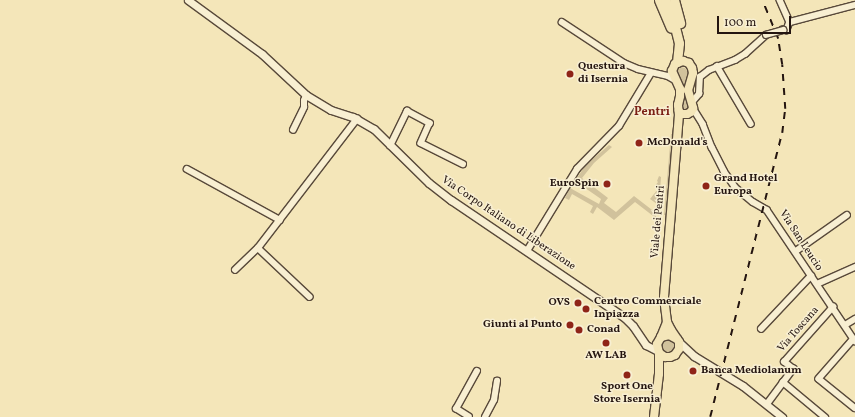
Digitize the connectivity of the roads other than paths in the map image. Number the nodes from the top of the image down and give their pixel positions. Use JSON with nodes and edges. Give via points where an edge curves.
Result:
{"nodes":[{"id":1,"x":188,"y":0,"type":"edge"},
{"id":2,"x":659,"y":0,"type":"edge"},
{"id":3,"x":665,"y":0,"type":"edge"},
{"id":4,"x":674,"y":0,"type":"edge"},
{"id":5,"x":780,"y":0,"type":"edge"},
{"id":6,"x":855,"y":5,"type":"edge"},
{"id":7,"x":562,"y":22,"type":"dead end"},
{"id":8,"x":790,"y":22,"type":"junction"},
{"id":9,"x":679,"y":43,"type":"junction"},
{"id":10,"x":678,"y":64,"type":"junction"},
{"id":11,"x":717,"y":66,"type":"junction"},
{"id":12,"x":651,"y":72,"type":"junction"},
{"id":13,"x":663,"y":74,"type":"junction"},
{"id":14,"x":675,"y":80,"type":"junction"},
{"id":15,"x":699,"y":87,"type":"junction"},
{"id":16,"x":688,"y":90,"type":"junction"},
{"id":17,"x":306,"y":95,"type":"junction"},
{"id":18,"x":688,"y":110,"type":"junction"},
{"id":19,"x":358,"y":119,"type":"junction"},
{"id":20,"x":751,"y":124,"type":"dead end"},
{"id":21,"x":293,"y":130,"type":"dead end"},
{"id":22,"x":390,"y":146,"type":"junction"},
{"id":23,"x":463,"y":164,"type":"dead end"},
{"id":24,"x":187,"y":169,"type":"dead end"},
{"id":25,"x":847,"y":215,"type":"dead end"},
{"id":26,"x":280,"y":220,"type":"junction"},
{"id":27,"x":258,"y":248,"type":"junction"},
{"id":28,"x":526,"y":251,"type":"junction"},
{"id":29,"x":796,"y":251,"type":"junction"},
{"id":30,"x":855,"y":267,"type":"edge"},
{"id":31,"x":235,"y":270,"type":"dead end"},
{"id":32,"x":811,"y":276,"type":"junction"},
{"id":33,"x":817,"y":284,"type":"junction"},
{"id":34,"x":310,"y":298,"type":"dead end"},
{"id":35,"x":833,"y":307,"type":"junction"},
{"id":36,"x":855,"y":320,"type":"edge"},
{"id":37,"x":667,"y":322,"type":"junction"},
{"id":38,"x":845,"y":325,"type":"junction"},
{"id":39,"x":761,"y":329,"type":"dead end"},
{"id":40,"x":660,"y":339,"type":"junction"},
{"id":41,"x":642,"y":340,"type":"junction"},
{"id":42,"x":854,"y":340,"type":"edge"},
{"id":43,"x":678,"y":341,"type":"junction"},
{"id":44,"x":659,"y":352,"type":"junction"},
{"id":45,"x":673,"y":356,"type":"junction"},
{"id":46,"x":694,"y":356,"type":"junction"},
{"id":47,"x":477,"y":371,"type":"dead end"},
{"id":48,"x":659,"y":374,"type":"junction"},
{"id":49,"x":497,"y":381,"type":"dead end"},
{"id":50,"x":783,"y":382,"type":"junction"},
{"id":51,"x":767,"y":404,"type":"junction"},
{"id":52,"x":855,"y":408,"type":"edge"},
{"id":53,"x":459,"y":414,"type":"edge"},
{"id":54,"x":469,"y":417,"type":"edge"},
{"id":55,"x":485,"y":417,"type":"edge"},
{"id":56,"x":654,"y":417,"type":"edge"},
{"id":57,"x":782,"y":417,"type":"edge"},
{"id":58,"x":825,"y":417,"type":"edge"}],
"edges":[{"from":1,"to":17,"type":"street","name":"Via Corpo Italiano di Liberazione","via":[[262,54]]},
{"from":2,"to":9,"type":"highway"},
{"from":3,"to":9,"type":"highway","via":[[672,15]]},
{"from":4,"to":10,"type":"highway","via":[[680,26],[681,50]]},
{"from":5,"to":8,"type":"street"},
{"from":6,"to":8,"type":"street"},
{"from":7,"to":12,"type":"street","via":[[620,61]]},
{"from":8,"to":11,"type":"street","bridge":true,"via":[[787,30],[766,35],[745,54]]},
{"from":9,"to":10,"type":"highway"},
{"from":10,"to":13,"type":"street"},
{"from":10,"to":14,"type":"main road","name":"Viale dei Pentri"},
{"from":10,"to":16,"type":"main road","via":[[692,68],[693,74]]},
{"from":11,"to":15,"type":"street","via":[[700,77]]},
{"from":11,"to":20,"type":"street"},
{"from":12,"to":13,"type":"street"},
{"from":12,"to":28,"type":"street","via":[[619,126],[577,169]]},
{"from":13,"to":14,"type":"street"},
{"from":14,"to":18,"type":"main road","name":"Viale dei Pentri"},
{"from":15,"to":16,"type":"street","via":[[694,91]]},
{"from":15,"to":18,"type":"street","via":[[699,94]]},
{"from":16,"to":18,"type":"main road"},
{"from":17,"to":19,"type":"street","name":"Via Corpo Italiano di Liberazione","via":[[331,110]]},
{"from":17,"to":21,"type":"street","via":[[304,107]]},
{"from":18,"to":29,"type":"street","name":"Via San Leucio","via":[[700,118],[712,147],[735,187],[767,210]]},
{"from":18,"to":37,"type":"main road","name":"Viale dei Pentri","via":[[678,123],[664,297]]},
{"from":19,"to":22,"type":"street","name":"Via Corpo Italiano di Liberazione","via":[[374,129]]},
{"from":19,"to":26,"type":"street"},
{"from":22,"to":23,"type":"street","via":[[407,112],[430,123],[421,143]]},
{"from":22,"to":28,"type":"street","name":"Via Corpo Italiano di Liberazione","via":[[429,183]]},
{"from":24,"to":26,"type":"street"},
{"from":25,"to":29,"type":"street"},
{"from":26,"to":27,"type":"street"},
{"from":27,"to":31,"type":"street"},
{"from":27,"to":34,"type":"street"},
{"from":28,"to":41,"type":"street","name":"Via Corpo Italiano di Liberazione","via":[[625,318],[634,326]]},
{"from":29,"to":32,"type":"street","name":"Via San Leucio"},
{"from":30,"to":33,"type":"street"},
{"from":32,"to":33,"type":"street","name":"Via San Leucio"},
{"from":32,"to":39,"type":"street"},
{"from":33,"to":35,"type":"street","name":"Via San Leucio"},
{"from":35,"to":38,"type":"street","name":"Via San Leucio"},
{"from":35,"to":50,"type":"street","name":"Via Toscana","via":[[784,362],[793,369]]},
{"from":36,"to":38,"type":"street"},
{"from":37,"to":40,"type":"main road","name":"Viale dei Pentri"},
{"from":37,"to":43,"type":"main road","name":"Viale dei Pentri"},
{"from":38,"to":42,"type":"street","name":"Via San Leucio"},
{"from":40,"to":41,"type":"street","via":[[652,342]]},
{"from":40,"to":43,"type":"main road","via":[[670,335]]},
{"from":40,"to":44,"type":"main road"},
{"from":41,"to":44,"type":"street","name":"Via Corpo Italiano di Liberazione"},
{"from":42,"to":52,"type":"street","via":[[819,380]]},
{"from":43,"to":45,"type":"main road","via":[[679,349]]},
{"from":43,"to":46,"type":"street"},
{"from":44,"to":45,"type":"main road","via":[[665,357]]},
{"from":44,"to":48,"type":"main road"},
{"from":45,"to":46,"type":"street"},
{"from":45,"to":48,"type":"main road"},
{"from":46,"to":51,"type":"street"},
{"from":47,"to":53,"type":"street","via":[[456,409]]},
{"from":48,"to":56,"type":"main road"},
{"from":49,"to":55,"type":"street","via":[[494,400]]},
{"from":50,"to":51,"type":"street","name":"Via Toscana"},
{"from":50,"to":58,"type":"street"},
{"from":51,"to":57,"type":"street"},
{"from":53,"to":54,"type":"street"}]}
